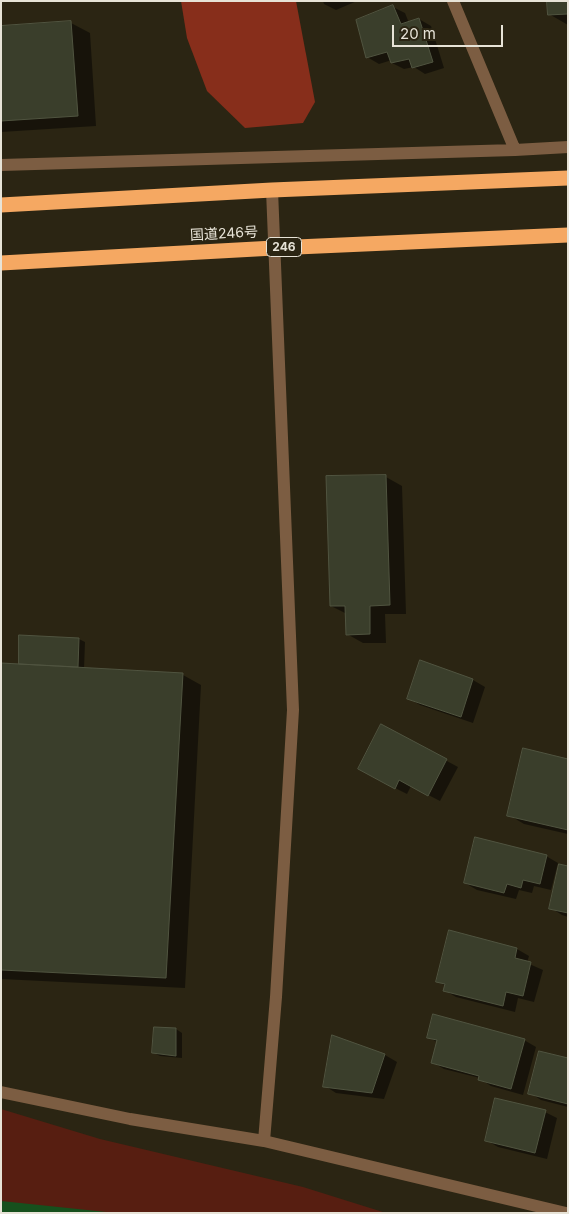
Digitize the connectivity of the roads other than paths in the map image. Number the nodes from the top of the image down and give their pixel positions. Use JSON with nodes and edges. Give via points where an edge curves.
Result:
{"nodes":[{"id":1,"x":453,"y":1,"type":"edge"},
{"id":2,"x":568,"y":147,"type":"edge"},
{"id":3,"x":515,"y":150,"type":"junction"},
{"id":4,"x":1,"y":165,"type":"edge"},
{"id":5,"x":568,"y":178,"type":"edge"},
{"id":6,"x":272,"y":190,"type":"junction"},
{"id":7,"x":1,"y":205,"type":"edge"},
{"id":8,"x":568,"y":235,"type":"edge"},
{"id":9,"x":274,"y":248,"type":"junction"},
{"id":10,"x":1,"y":263,"type":"edge"},
{"id":11,"x":1,"y":1092,"type":"edge"},
{"id":12,"x":264,"y":1141,"type":"junction"},
{"id":13,"x":566,"y":1213,"type":"edge"}],
"edges":[{"from":1,"to":3,"type":"street"},
{"from":2,"to":3,"type":"street"},
{"from":3,"to":4,"type":"street"},
{"from":5,"to":6,"type":"highway"},
{"from":6,"to":7,"type":"highway"},
{"from":6,"to":9,"type":"street"},
{"from":8,"to":9,"type":"highway","name":"国道246号","number":"246"},
{"from":9,"to":10,"type":"highway","name":"国道246号","number":"246"},
{"from":9,"to":12,"type":"street","via":[[293,710]]},
{"from":11,"to":12,"type":"street","via":[[130,1119]]},
{"from":12,"to":13,"type":"street"}]}
